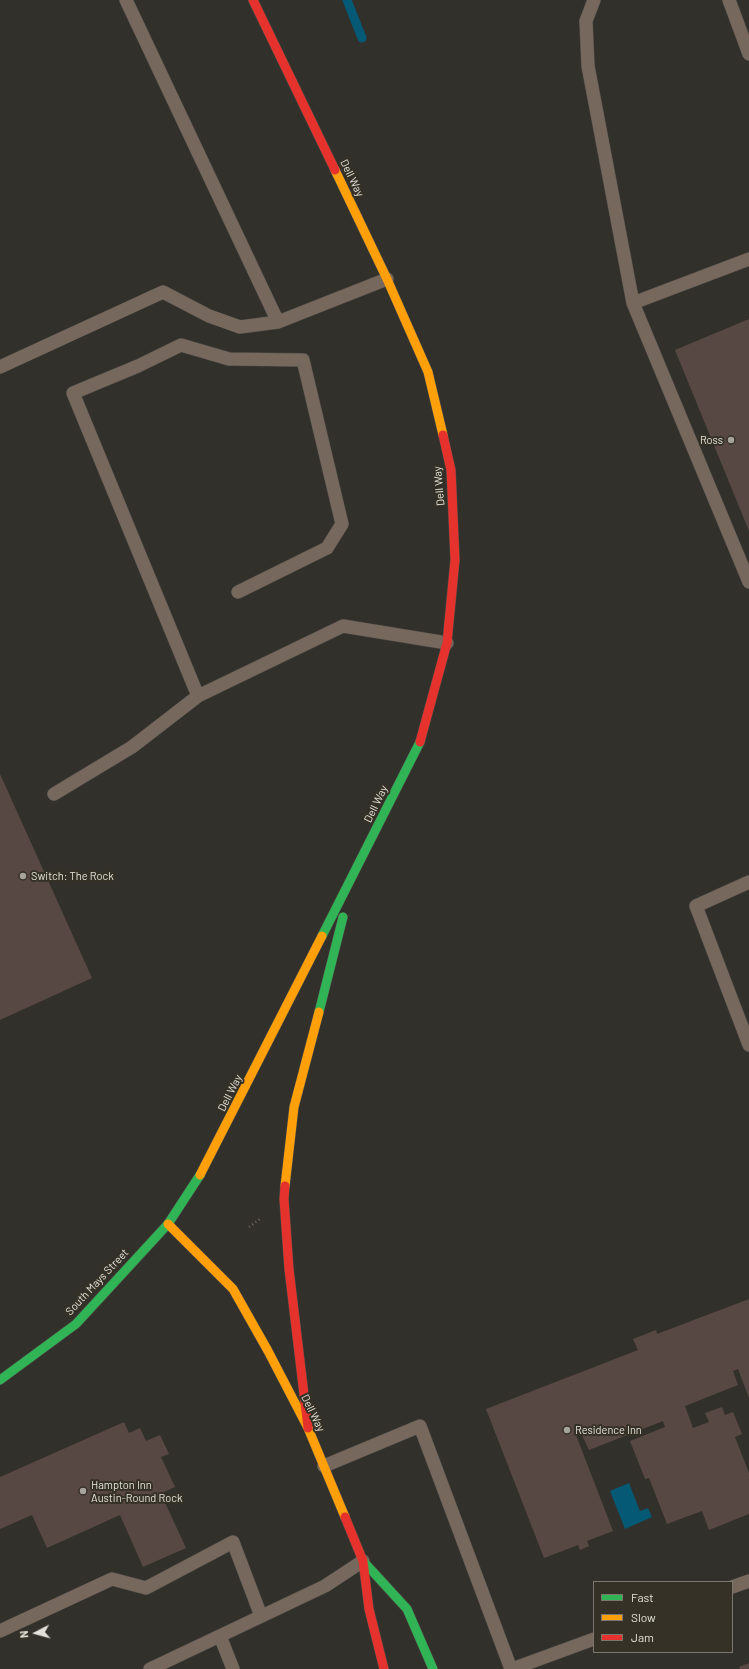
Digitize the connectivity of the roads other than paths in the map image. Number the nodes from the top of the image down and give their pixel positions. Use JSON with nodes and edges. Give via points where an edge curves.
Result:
{"nodes":[{"id":1,"x":126,"y":0,"type":"edge"},
{"id":2,"x":252,"y":0,"type":"edge"},
{"id":3,"x":594,"y":0,"type":"edge"},
{"id":4,"x":729,"y":0,"type":"edge"},
{"id":5,"x":749,"y":54,"type":"edge"},
{"id":6,"x":749,"y":259,"type":"edge"},
{"id":7,"x":387,"y":279,"type":"junction"},
{"id":8,"x":633,"y":303,"type":"junction"},
{"id":9,"x":278,"y":322,"type":"junction"},
{"id":10,"x":0,"y":367,"type":"edge"},
{"id":11,"x":749,"y":582,"type":"edge"},
{"id":12,"x":238,"y":592,"type":"dead end"},
{"id":13,"x":447,"y":643,"type":"junction"},
{"id":14,"x":198,"y":696,"type":"junction"},
{"id":15,"x":54,"y":794,"type":"dead end"},
{"id":16,"x":355,"y":874,"type":"junction"},
{"id":17,"x":749,"y":882,"type":"edge"},
{"id":18,"x":749,"y":1045,"type":"edge"},
{"id":19,"x":168,"y":1224,"type":"junction"},
{"id":20,"x":0,"y":1380,"type":"edge"},
{"id":21,"x":308,"y":1428,"type":"junction"},
{"id":22,"x":324,"y":1466,"type":"junction"},
{"id":23,"x":363,"y":1561,"type":"junction"},
{"id":24,"x":749,"y":1581,"type":"edge"},
{"id":25,"x":733,"y":1587,"type":"edge"},
{"id":26,"x":261,"y":1616,"type":"junction"},
{"id":27,"x":0,"y":1631,"type":"edge"},
{"id":28,"x":220,"y":1636,"type":"junction"},
{"id":29,"x":593,"y":1638,"type":"edge"},
{"id":30,"x":150,"y":1669,"type":"edge"},
{"id":31,"x":233,"y":1669,"type":"edge"},
{"id":32,"x":384,"y":1669,"type":"edge"},
{"id":33,"x":433,"y":1669,"type":"edge"},
{"id":34,"x":512,"y":1669,"type":"edge"}],
"edges":[{"from":1,"to":9,"type":"lane"},
{"from":2,"to":7,"type":"street","name":"Dell Way"},
{"from":3,"to":8,"type":"lane","via":[[586,21],[588,66]]},
{"from":4,"to":5,"type":"lane"},
{"from":6,"to":8,"type":"lane"},
{"from":7,"to":9,"type":"lane"},
{"from":7,"to":13,"type":"street","name":"Dell Way","via":[[428,372],[451,470],[455,560]]},
{"from":8,"to":11,"type":"lane"},
{"from":9,"to":10,"type":"lane","via":[[240,327],[209,316],[163,292]]},
{"from":12,"to":14,"type":"lane","via":[[327,548],[342,524],[303,360],[229,359],[181,345],[73,393]]},
{"from":13,"to":14,"type":"lane","via":[[343,626]]},
{"from":13,"to":16,"type":"street","name":"Dell Way","via":[[420,742]]},
{"from":14,"to":15,"type":"lane","via":[[132,747]]},
{"from":16,"to":19,"type":"street","name":"Dell Way","via":[[205,1168]]},
{"from":16,"to":21,"type":"street","via":[[294,1107],[284,1199],[289,1269]]},
{"from":17,"to":18,"type":"lane","via":[[696,906]]},
{"from":19,"to":20,"type":"street","name":"South Mays Street","via":[[76,1324]]},
{"from":19,"to":21,"type":"street","name":"Dell Way","via":[[233,1290]]},
{"from":21,"to":22,"type":"street","name":"Dell Way"},
{"from":22,"to":23,"type":"street","name":"Dell Way"},
{"from":22,"to":34,"type":"lane","via":[[420,1426]]},
{"from":23,"to":26,"type":"lane","via":[[325,1586]]},
{"from":23,"to":32,"type":"street","name":"Dell Way","via":[[369,1609]]},
{"from":23,"to":33,"type":"street","name":"Dell Way","via":[[407,1609]]},
{"from":24,"to":25,"type":"lane"},
{"from":26,"to":27,"type":"lane","via":[[233,1542],[146,1588],[112,1579]]},
{"from":26,"to":28,"type":"lane"},
{"from":28,"to":30,"type":"lane"},
{"from":28,"to":31,"type":"lane"},
{"from":29,"to":34,"type":"lane"}]}
